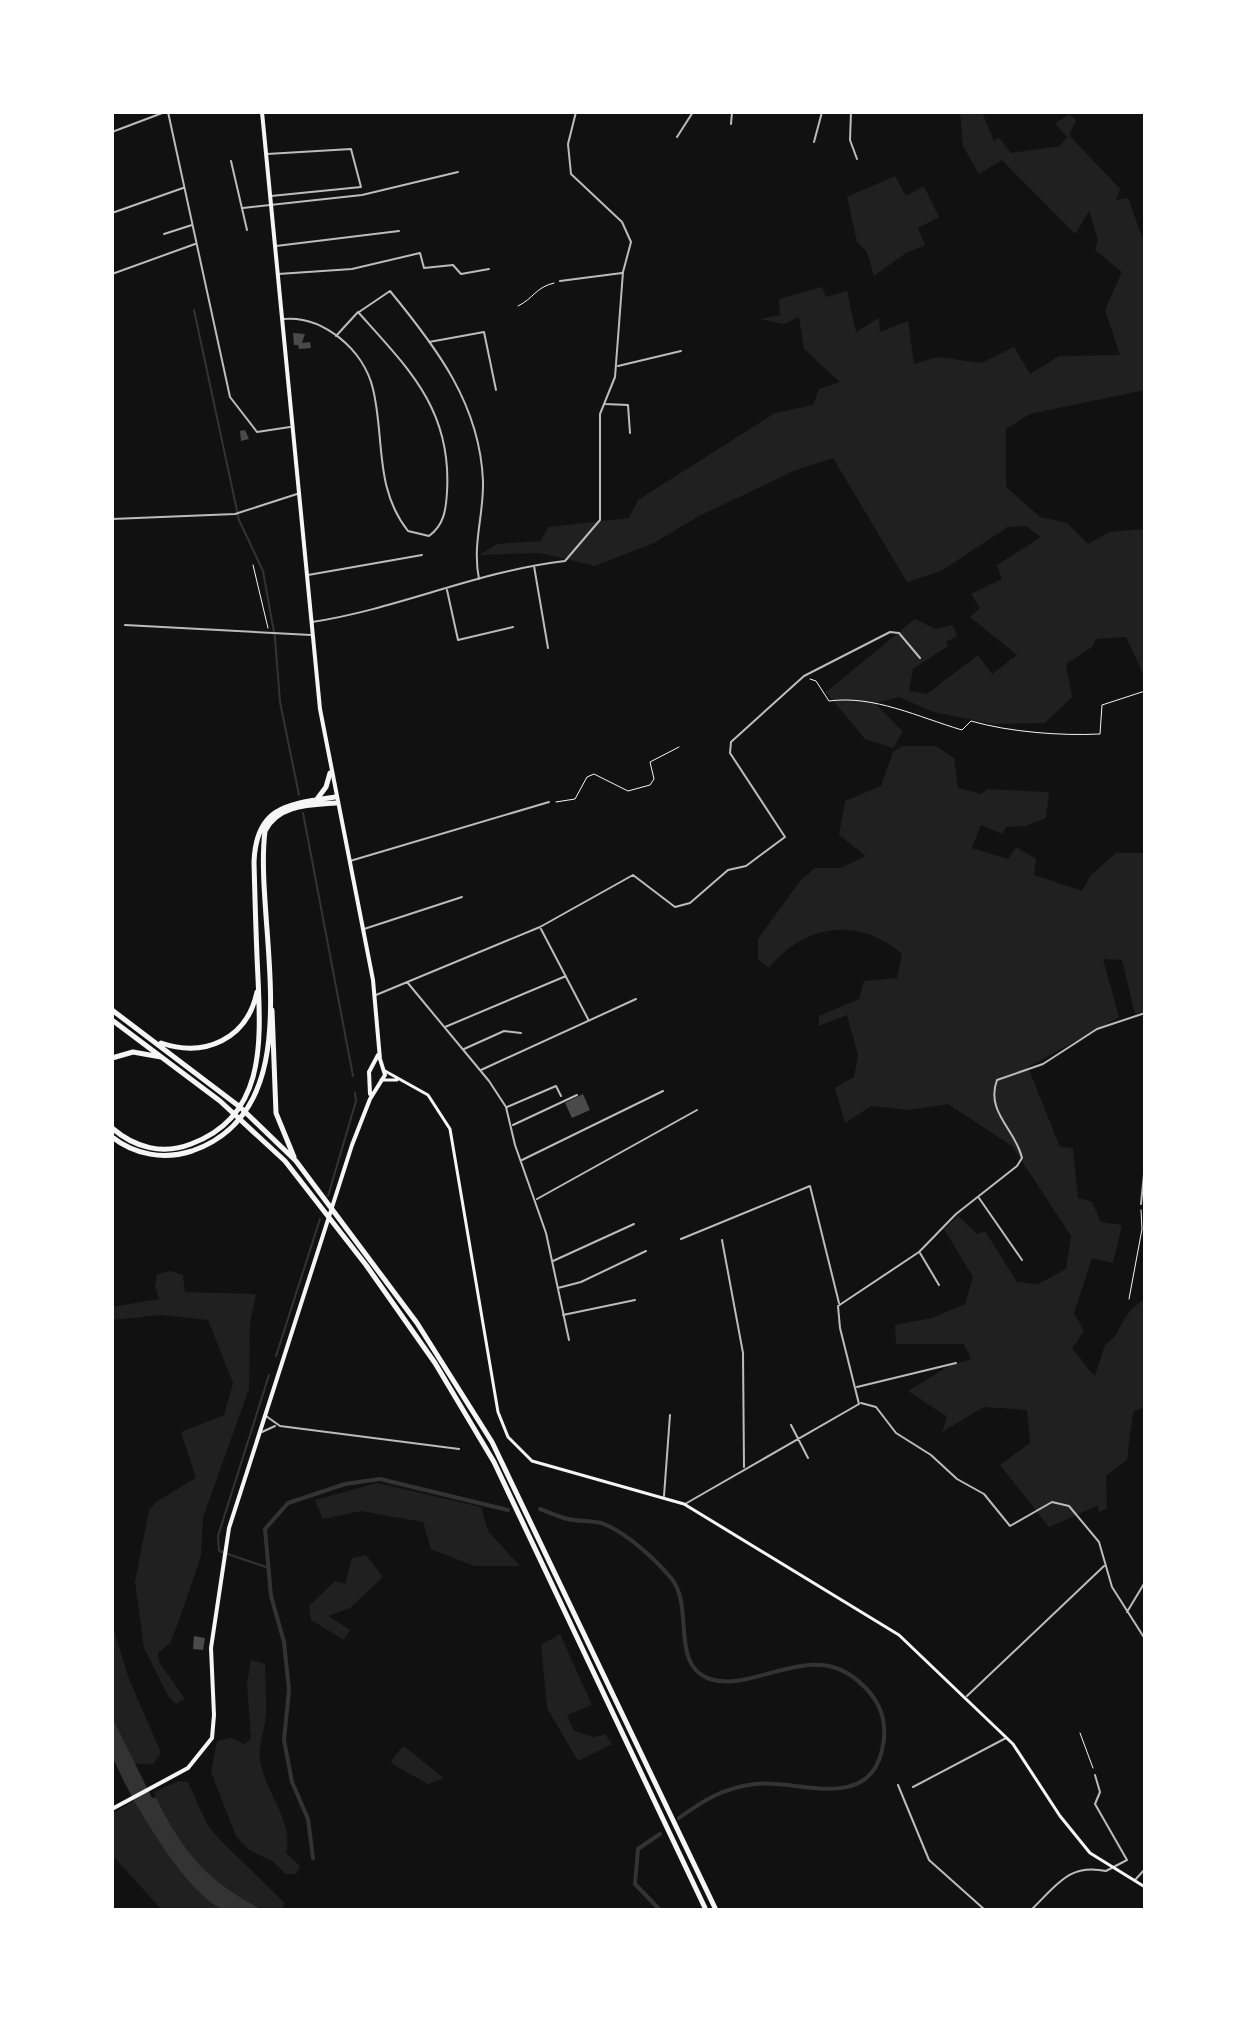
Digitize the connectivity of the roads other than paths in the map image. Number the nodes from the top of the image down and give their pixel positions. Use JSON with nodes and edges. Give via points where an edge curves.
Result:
{"nodes":[{"id":1,"x":167,"y":112,"type":"edge"},
{"id":2,"x":262,"y":112,"type":"edge"},
{"id":3,"x":419,"y":112,"type":"edge"},
{"id":4,"x":428,"y":112,"type":"edge"},
{"id":5,"x":576,"y":112,"type":"edge"},
{"id":6,"x":693,"y":112,"type":"edge"},
{"id":7,"x":732,"y":112,"type":"edge"},
{"id":8,"x":822,"y":112,"type":"edge"},
{"id":9,"x":851,"y":112,"type":"edge"},
{"id":10,"x":731,"y":124,"type":"dead end"},
{"id":11,"x":112,"y":132,"type":"edge"},
{"id":12,"x":677,"y":137,"type":"dead end"},
{"id":13,"x":814,"y":142,"type":"dead end"},
{"id":14,"x":266,"y":154,"type":"junction"},
{"id":15,"x":857,"y":159,"type":"dead end"},
{"id":16,"x":231,"y":161,"type":"dead end"},
{"id":17,"x":458,"y":172,"type":"dead end"},
{"id":18,"x":184,"y":187,"type":"junction"},
{"id":19,"x":269,"y":196,"type":"junction"},
{"id":20,"x":270,"y":203,"type":"junction"},
{"id":21,"x":243,"y":208,"type":"junction"},
{"id":22,"x":112,"y":213,"type":"edge"},
{"id":23,"x":193,"y":225,"type":"junction"},
{"id":24,"x":247,"y":230,"type":"dead end"},
{"id":25,"x":399,"y":231,"type":"dead end"},
{"id":26,"x":164,"y":234,"type":"dead end"},
{"id":27,"x":196,"y":243,"type":"junction"},
{"id":28,"x":274,"y":246,"type":"junction"},
{"id":29,"x":489,"y":269,"type":"dead end"},
{"id":30,"x":623,"y":272,"type":"junction"},
{"id":31,"x":112,"y":274,"type":"edge"},
{"id":32,"x":277,"y":274,"type":"junction"},
{"id":33,"x":560,"y":281,"type":"road end"},
{"id":34,"x":358,"y":312,"type":"junction"},
{"id":35,"x":282,"y":320,"type":"junction"},
{"id":36,"x":336,"y":336,"type":"junction"},
{"id":37,"x":428,"y":342,"type":"junction"},
{"id":38,"x":681,"y":351,"type":"dead end"},
{"id":39,"x":617,"y":366,"type":"junction"},
{"id":40,"x":496,"y":390,"type":"dead end"},
{"id":41,"x":604,"y":404,"type":"junction"},
{"id":42,"x":292,"y":427,"type":"junction"},
{"id":43,"x":630,"y":433,"type":"dead end"},
{"id":44,"x":299,"y":494,"type":"junction"},
{"id":45,"x":112,"y":519,"type":"edge"},
{"id":46,"x":422,"y":555,"type":"dead end"},
{"id":47,"x":534,"y":565,"type":"junction"},
{"id":48,"x":306,"y":575,"type":"junction"},
{"id":49,"x":479,"y":579,"type":"junction"},
{"id":50,"x":447,"y":588,"type":"junction"},
{"id":51,"x":311,"y":622,"type":"junction"},
{"id":52,"x":125,"y":625,"type":"dead end"},
{"id":53,"x":513,"y":627,"type":"dead end"},
{"id":54,"x":312,"y":635,"type":"junction"},
{"id":55,"x":548,"y":648,"type":"dead end"},
{"id":56,"x":920,"y":658,"type":"dead end"},
{"id":57,"x":330,"y":773,"type":"junction"},
{"id":58,"x":316,"y":800,"type":"junction"},
{"id":59,"x":336,"y":800,"type":"junction"},
{"id":60,"x":549,"y":802,"type":"road end"},
{"id":61,"x":349,"y":862,"type":"junction"},
{"id":62,"x":462,"y":897,"type":"dead end"},
{"id":63,"x":540,"y":927,"type":"junction"},
{"id":64,"x":363,"y":930,"type":"junction"},
{"id":65,"x":566,"y":976,"type":"junction"},
{"id":66,"x":258,"y":979,"type":"junction"},
{"id":67,"x":406,"y":981,"type":"junction"},
{"id":68,"x":376,"y":995,"type":"junction"},
{"id":69,"x":269,"y":998,"type":"junction"},
{"id":70,"x":636,"y":999,"type":"dead end"},
{"id":71,"x":112,"y":1010,"type":"edge"},
{"id":72,"x":1145,"y":1013,"type":"edge"},
{"id":73,"x":112,"y":1020,"type":"edge"},
{"id":74,"x":589,"y":1020,"type":"junction"},
{"id":75,"x":444,"y":1027,"type":"junction"},
{"id":76,"x":521,"y":1033,"type":"dead end"},
{"id":77,"x":153,"y":1040,"type":"junction"},
{"id":78,"x":463,"y":1049,"type":"junction"},
{"id":79,"x":379,"y":1053,"type":"junction"},
{"id":80,"x":112,"y":1058,"type":"edge"},
{"id":81,"x":164,"y":1058,"type":"junction"},
{"id":82,"x":372,"y":1066,"type":"junction"},
{"id":83,"x":383,"y":1069,"type":"junction"},
{"id":84,"x":480,"y":1070,"type":"junction"},
{"id":85,"x":371,"y":1079,"type":"junction"},
{"id":86,"x":380,"y":1080,"type":"junction"},
{"id":87,"x":404,"y":1080,"type":"junction"},
{"id":88,"x":663,"y":1091,"type":"dead end"},
{"id":89,"x":577,"y":1095,"type":"dead end"},
{"id":90,"x":561,"y":1096,"type":"dead end"},
{"id":91,"x":370,"y":1099,"type":"junction"},
{"id":92,"x":246,"y":1104,"type":"junction"},
{"id":93,"x":506,"y":1107,"type":"junction"},
{"id":94,"x":697,"y":1110,"type":"dead end"},
{"id":95,"x":233,"y":1121,"type":"junction"},
{"id":96,"x":512,"y":1126,"type":"junction"},
{"id":97,"x":112,"y":1128,"type":"edge"},
{"id":98,"x":112,"y":1137,"type":"edge"},
{"id":99,"x":521,"y":1160,"type":"junction"},
{"id":100,"x":296,"y":1161,"type":"junction"},
{"id":101,"x":1145,"y":1164,"type":"edge"},
{"id":102,"x":979,"y":1197,"type":"junction"},
{"id":103,"x":536,"y":1199,"type":"junction"},
{"id":104,"x":1141,"y":1204,"type":"road end"},
{"id":105,"x":634,"y":1224,"type":"dead end"},
{"id":106,"x":681,"y":1239,"type":"dead end"},
{"id":107,"x":722,"y":1240,"type":"dead end"},
{"id":108,"x":646,"y":1251,"type":"dead end"},
{"id":109,"x":919,"y":1252,"type":"junction"},
{"id":110,"x":1022,"y":1260,"type":"dead end"},
{"id":111,"x":552,"y":1261,"type":"junction"},
{"id":112,"x":939,"y":1285,"type":"dead end"},
{"id":113,"x":557,"y":1289,"type":"junction"},
{"id":114,"x":635,"y":1300,"type":"dead end"},
{"id":115,"x":839,"y":1304,"type":"junction"},
{"id":116,"x":563,"y":1315,"type":"junction"},
{"id":117,"x":569,"y":1340,"type":"dead end"},
{"id":118,"x":956,"y":1363,"type":"dead end"},
{"id":119,"x":856,"y":1387,"type":"junction"},
{"id":120,"x":859,"y":1403,"type":"junction"},
{"id":121,"x":670,"y":1415,"type":"dead end"},
{"id":122,"x":265,"y":1416,"type":"junction"},
{"id":123,"x":791,"y":1425,"type":"dead end"},
{"id":124,"x":280,"y":1426,"type":"junction"},
{"id":125,"x":258,"y":1435,"type":"junction"},
{"id":126,"x":797,"y":1438,"type":"junction"},
{"id":127,"x":459,"y":1449,"type":"dead end"},
{"id":128,"x":808,"y":1458,"type":"dead end"},
{"id":129,"x":744,"y":1468,"type":"junction"},
{"id":130,"x":664,"y":1497,"type":"junction"},
{"id":131,"x":684,"y":1504,"type":"junction"},
{"id":132,"x":1106,"y":1564,"type":"junction"},
{"id":133,"x":1145,"y":1582,"type":"edge"},
{"id":134,"x":1126,"y":1613,"type":"junction"},
{"id":135,"x":1145,"y":1639,"type":"edge"},
{"id":136,"x":966,"y":1697,"type":"junction"},
{"id":137,"x":1007,"y":1738,"type":"junction"},
{"id":138,"x":1095,"y":1775,"type":"road end"},
{"id":139,"x":898,"y":1785,"type":"dead end"},
{"id":140,"x":913,"y":1787,"type":"dead end"},
{"id":141,"x":112,"y":1809,"type":"edge"},
{"id":142,"x":1113,"y":1869,"type":"junction"},
{"id":143,"x":1145,"y":1869,"type":"edge"},
{"id":144,"x":1134,"y":1881,"type":"junction"},
{"id":145,"x":1145,"y":1887,"type":"edge"},
{"id":146,"x":706,"y":1910,"type":"edge"},
{"id":147,"x":716,"y":1910,"type":"edge"},
{"id":148,"x":985,"y":1910,"type":"edge"},
{"id":149,"x":1031,"y":1910,"type":"edge"}],
"edges":[{"from":1,"to":11,"type":"street"},
{"from":1,"to":18,"type":"street"},
{"from":2,"to":14,"type":"main road"},
{"from":3,"to":4,"type":"street"},
{"from":5,"to":30,"type":"street","via":[[568,144],[571,174],[629,231]]},
{"from":6,"to":12,"type":"street"},
{"from":7,"to":10,"type":"street"},
{"from":8,"to":13,"type":"street"},
{"from":9,"to":15,"type":"street","via":[[850,140]]},
{"from":14,"to":19,"type":"main road"},
{"from":14,"to":19,"type":"street","via":[[351,149],[361,187]]},
{"from":16,"to":21,"type":"street"},
{"from":17,"to":20,"type":"street","via":[[362,195]]},
{"from":18,"to":22,"type":"street"},
{"from":18,"to":23,"type":"street"},
{"from":19,"to":20,"type":"main road"},
{"from":20,"to":21,"type":"street"},
{"from":20,"to":28,"type":"main road"},
{"from":21,"to":24,"type":"street"},
{"from":23,"to":26,"type":"street"},
{"from":23,"to":27,"type":"street"},
{"from":25,"to":28,"type":"street"},
{"from":27,"to":31,"type":"street"},
{"from":27,"to":42,"type":"street","via":[[230,397],[257,432]]},
{"from":28,"to":32,"type":"main road"},
{"from":29,"to":32,"type":"street","via":[[461,274],[454,265],[424,268],[420,253],[352,269]]},
{"from":30,"to":33,"type":"street"},
{"from":30,"to":39,"type":"street"},
{"from":32,"to":35,"type":"main road"},
{"from":34,"to":36,"type":"street"},
{"from":34,"to":36,"type":"street","via":[[413,373],[436,414],[448,474],[443,517],[429,536],[408,531],[394,511],[383,475],[370,380]]},
{"from":34,"to":37,"type":"street","via":[[390,291]]},
{"from":35,"to":36,"type":"street","via":[[307,319]]},
{"from":35,"to":42,"type":"main road"},
{"from":37,"to":40,"type":"street","via":[[484,332]]},
{"from":37,"to":49,"type":"street","via":[[468,402],[478,435],[483,483],[475,545]]},
{"from":38,"to":39,"type":"street"},
{"from":39,"to":41,"type":"street"},
{"from":41,"to":43,"type":"street","via":[[628,405]]},
{"from":41,"to":47,"type":"street","via":[[600,520],[573,556]]},
{"from":42,"to":44,"type":"main road"},
{"from":44,"to":45,"type":"street","via":[[241,514]]},
{"from":44,"to":48,"type":"main road"},
{"from":46,"to":48,"type":"street"},
{"from":47,"to":49,"type":"street"},
{"from":47,"to":55,"type":"street"},
{"from":48,"to":51,"type":"main road"},
{"from":49,"to":50,"type":"street"},
{"from":50,"to":51,"type":"street"},
{"from":50,"to":53,"type":"street","via":[[458,640]]},
{"from":51,"to":54,"type":"main road"},
{"from":52,"to":54,"type":"street"},
{"from":54,"to":57,"type":"main road"},
{"from":56,"to":63,"type":"street","via":[[893,632],[804,676],[728,746],[782,830],[785,837],[779,844],[746,866],[728,870],[690,903],[675,907],[633,875]]},
{"from":57,"to":58,"type":"highway"},
{"from":57,"to":59,"type":"main road"},
{"from":58,"to":59,"type":"highway"},
{"from":58,"to":66,"type":"highway","via":[[277,811],[257,834]]},
{"from":59,"to":61,"type":"main road"},
{"from":59,"to":69,"type":"highway","via":[[284,811],[265,831]]},
{"from":60,"to":61,"type":"street"},
{"from":61,"to":64,"type":"main road"},
{"from":62,"to":64,"type":"street"},
{"from":63,"to":65,"type":"street"},
{"from":63,"to":67,"type":"street"},
{"from":64,"to":68,"type":"main road"},
{"from":65,"to":74,"type":"street"},
{"from":65,"to":75,"type":"street"},
{"from":66,"to":77,"type":"highway","via":[[250,1015],[222,1042],[188,1049]]},
{"from":66,"to":92,"type":"highway","via":[[259,1056]]},
{"from":67,"to":68,"type":"street"},
{"from":67,"to":75,"type":"street"},
{"from":68,"to":79,"type":"main road"},
{"from":69,"to":92,"type":"highway","via":[[265,1069]]},
{"from":69,"to":100,"type":"highway","via":[[276,1113]]},
{"from":70,"to":74,"type":"street"},
{"from":71,"to":77,"type":"highway"},
{"from":72,"to":102,"type":"street","via":[[1097,1029],[1043,1064],[997,1080],[996,1109],[1022,1158]]},
{"from":73,"to":81,"type":"highway"},
{"from":74,"to":84,"type":"street"},
{"from":75,"to":78,"type":"street"},
{"from":76,"to":78,"type":"street","via":[[504,1031]]},
{"from":77,"to":100,"type":"highway","via":[[240,1107]]},
{"from":78,"to":84,"type":"street"},
{"from":79,"to":82,"type":"main road"},
{"from":79,"to":83,"type":"main road"},
{"from":80,"to":81,"type":"highway","via":[[133,1052]]},
{"from":81,"to":146,"type":"highway","via":[[246,1123],[310,1190],[452,1390],[529,1533]]},
{"from":82,"to":83,"type":"main road"},
{"from":82,"to":85,"type":"main road"},
{"from":83,"to":86,"type":"main road"},
{"from":83,"to":87,"type":"main road"},
{"from":84,"to":93,"type":"street"},
{"from":85,"to":86,"type":"main road"},
{"from":85,"to":91,"type":"main road"},
{"from":86,"to":87,"type":"main road"},
{"from":86,"to":91,"type":"main road"},
{"from":87,"to":130,"type":"main road","via":[[432,1100],[450,1129],[503,1429],[525,1456],[570,1474]]},
{"from":88,"to":99,"type":"street"},
{"from":89,"to":96,"type":"street"},
{"from":90,"to":93,"type":"street","via":[[556,1086]]},
{"from":91,"to":122,"type":"main road"},
{"from":92,"to":95,"type":"highway"},
{"from":93,"to":96,"type":"street"},
{"from":94,"to":103,"type":"street"},
{"from":95,"to":97,"type":"highway","via":[[171,1149],[140,1146]]},
{"from":95,"to":98,"type":"highway","via":[[202,1147],[176,1155],[141,1153]]},
{"from":96,"to":99,"type":"street"},
{"from":99,"to":103,"type":"street"},
{"from":100,"to":147,"type":"highway","via":[[384,1276],[483,1426]]},
{"from":101,"to":104,"type":"street"},
{"from":102,"to":109,"type":"street"},
{"from":102,"to":110,"type":"street"},
{"from":103,"to":111,"type":"street"},
{"from":105,"to":111,"type":"street"},
{"from":106,"to":115,"type":"street","via":[[810,1186]]},
{"from":107,"to":129,"type":"street","via":[[743,1353]]},
{"from":108,"to":113,"type":"street"},
{"from":109,"to":112,"type":"street"},
{"from":109,"to":115,"type":"street"},
{"from":111,"to":113,"type":"street"},
{"from":113,"to":116,"type":"street"},
{"from":114,"to":116,"type":"street"},
{"from":115,"to":119,"type":"street"},
{"from":116,"to":117,"type":"street"},
{"from":118,"to":119,"type":"street"},
{"from":119,"to":120,"type":"street"},
{"from":120,"to":126,"type":"street"},
{"from":120,"to":132,"type":"street","via":[[876,1407],[896,1433],[984,1494],[1010,1526],[1052,1502],[1064,1502],[1099,1542]]},
{"from":121,"to":130,"type":"street"},
{"from":122,"to":124,"type":"street"},
{"from":122,"to":125,"type":"main road"},
{"from":123,"to":126,"type":"street"},
{"from":124,"to":125,"type":"street"},
{"from":124,"to":127,"type":"street"},
{"from":125,"to":141,"type":"main road","via":[[224,1554],[210,1669],[213,1733],[198,1759]]},
{"from":126,"to":128,"type":"street"},
{"from":126,"to":129,"type":"street"},
{"from":129,"to":131,"type":"street"},
{"from":130,"to":131,"type":"main road"},
{"from":131,"to":136,"type":"main road","via":[[893,1630]]},
{"from":132,"to":134,"type":"street"},
{"from":132,"to":136,"type":"street"},
{"from":133,"to":134,"type":"street"},
{"from":134,"to":135,"type":"street"},
{"from":136,"to":137,"type":"main road"},
{"from":137,"to":140,"type":"street"},
{"from":137,"to":142,"type":"main road","via":[[1067,1826],[1090,1853]]},
{"from":138,"to":142,"type":"street","via":[[1100,1792],[1095,1804],[1127,1860]]},
{"from":139,"to":148,"type":"street","via":[[929,1860]]},
{"from":142,"to":144,"type":"main road"},
{"from":142,"to":149,"type":"street","via":[[1085,1866],[1071,1873]]},
{"from":143,"to":144,"type":"street"},
{"from":144,"to":145,"type":"main road"}]}
